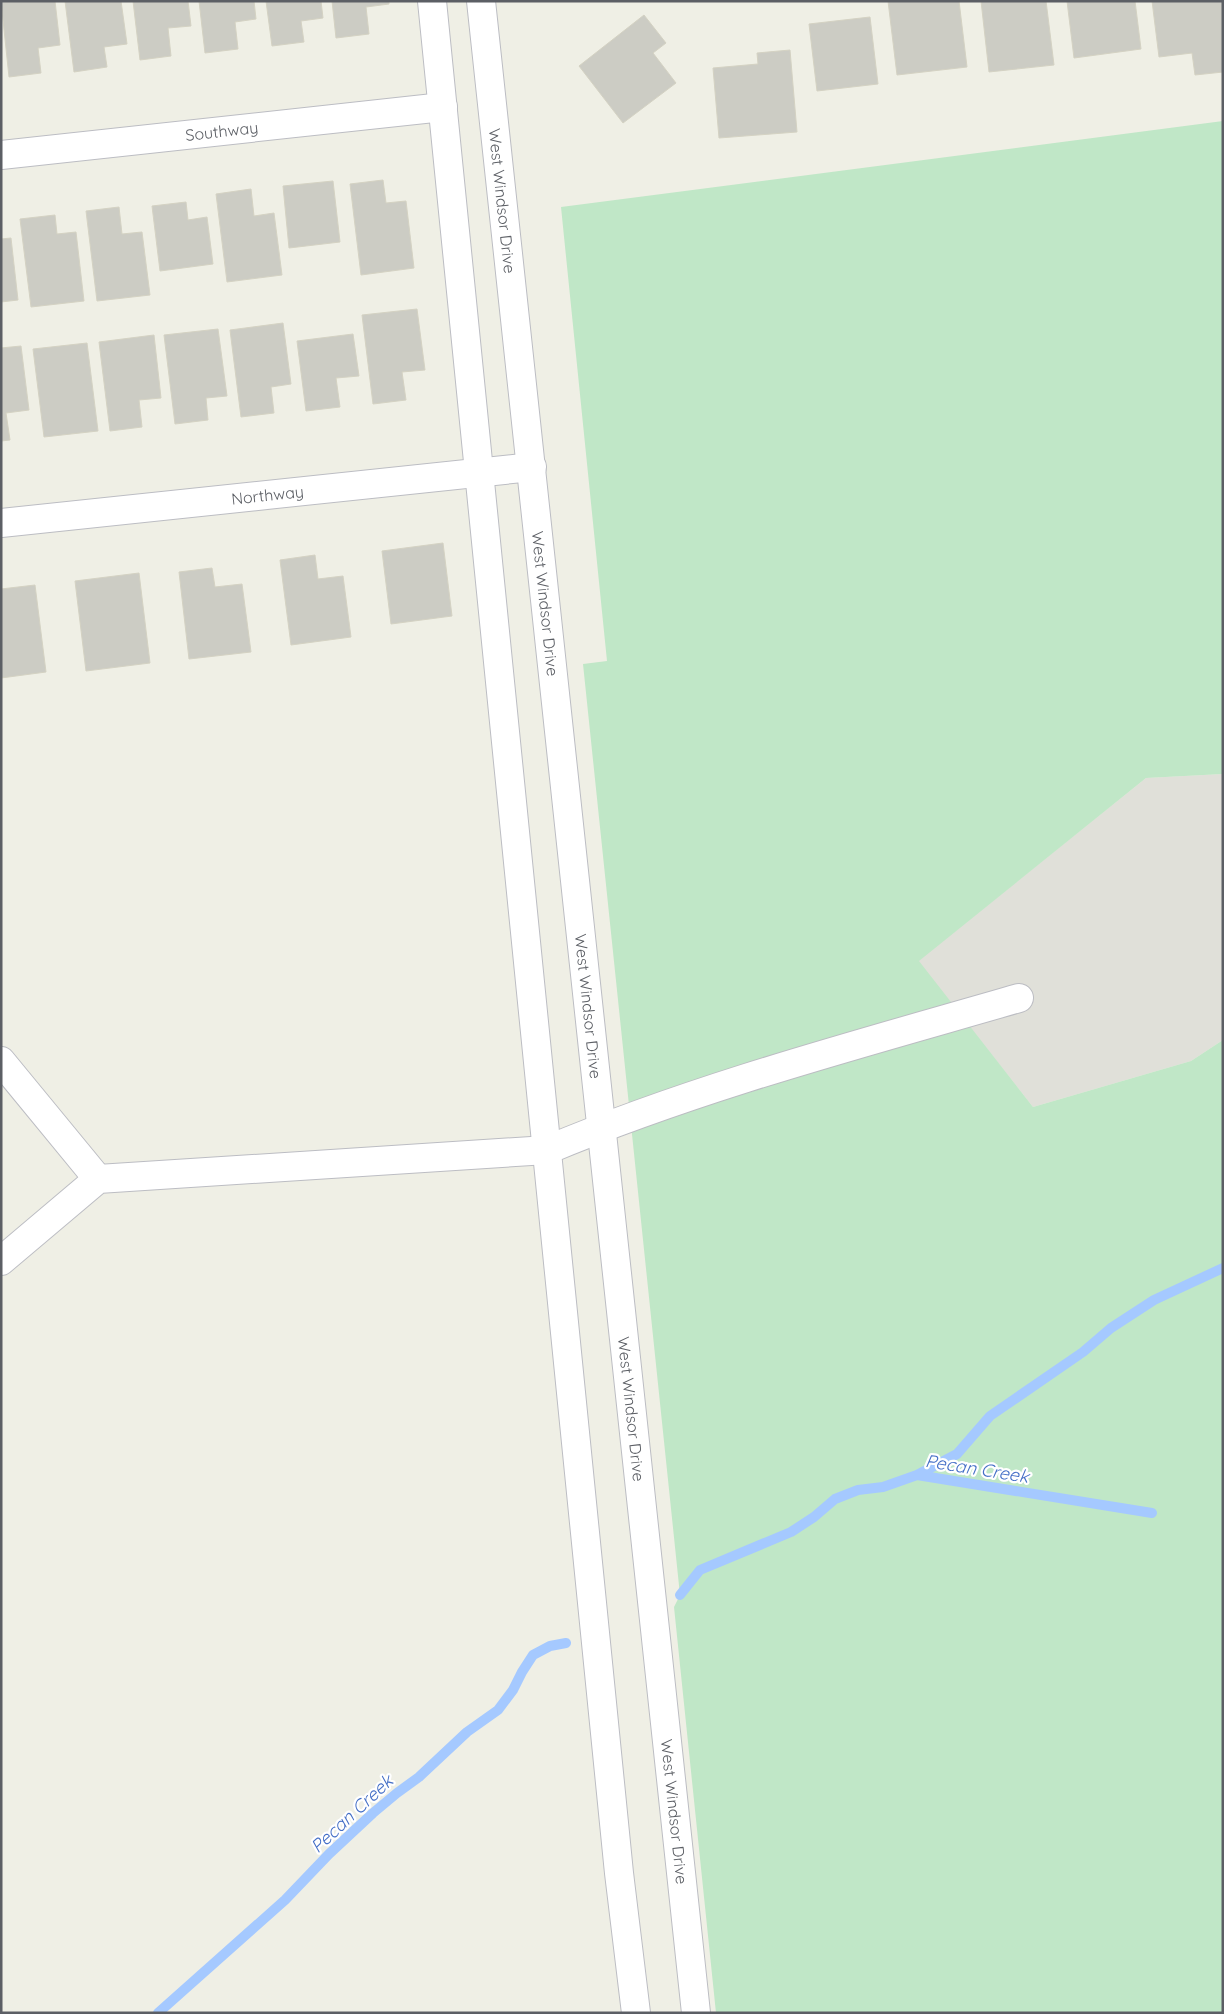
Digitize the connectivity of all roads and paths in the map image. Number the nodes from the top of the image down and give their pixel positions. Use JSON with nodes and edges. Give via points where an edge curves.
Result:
{"nodes":[{"id":1,"x":432,"y":1,"type":"edge"},
{"id":2,"x":481,"y":1,"type":"edge"},
{"id":3,"x":443,"y":107,"type":"junction"},
{"id":4,"x":1,"y":155,"type":"edge"},
{"id":5,"x":532,"y":467,"type":"junction"},
{"id":6,"x":480,"y":473,"type":"junction"},
{"id":7,"x":1,"y":523,"type":"edge"},
{"id":8,"x":1019,"y":998,"type":"dead end"},
{"id":9,"x":1,"y":1061,"type":"edge"},
{"id":10,"x":600,"y":1128,"type":"junction"},
{"id":11,"x":547,"y":1150,"type":"junction"},
{"id":12,"x":98,"y":1179,"type":"junction"},
{"id":13,"x":1,"y":1260,"type":"edge"},
{"id":14,"x":636,"y":2013,"type":"edge"},
{"id":15,"x":696,"y":2013,"type":"edge"}],
"edges":[{"from":1,"to":3,"type":"street"},
{"from":2,"to":5,"type":"street","name":"West Windsor Drive"},
{"from":3,"to":4,"type":"street","name":"Southway"},
{"from":3,"to":6,"type":"street"},
{"from":5,"to":6,"type":"street","name":"Northway"},
{"from":5,"to":10,"type":"street","name":"West Windsor Drive"},
{"from":6,"to":7,"type":"street","name":"Northway"},
{"from":6,"to":11,"type":"street"},
{"from":8,"to":10,"type":"street","via":[[694,1094]]},
{"from":9,"to":12,"type":"street"},
{"from":10,"to":11,"type":"street"},
{"from":10,"to":15,"type":"street","name":"West Windsor Drive"},
{"from":11,"to":12,"type":"street"},
{"from":11,"to":14,"type":"street","via":[[619,1874]]},
{"from":12,"to":13,"type":"street"}]}
